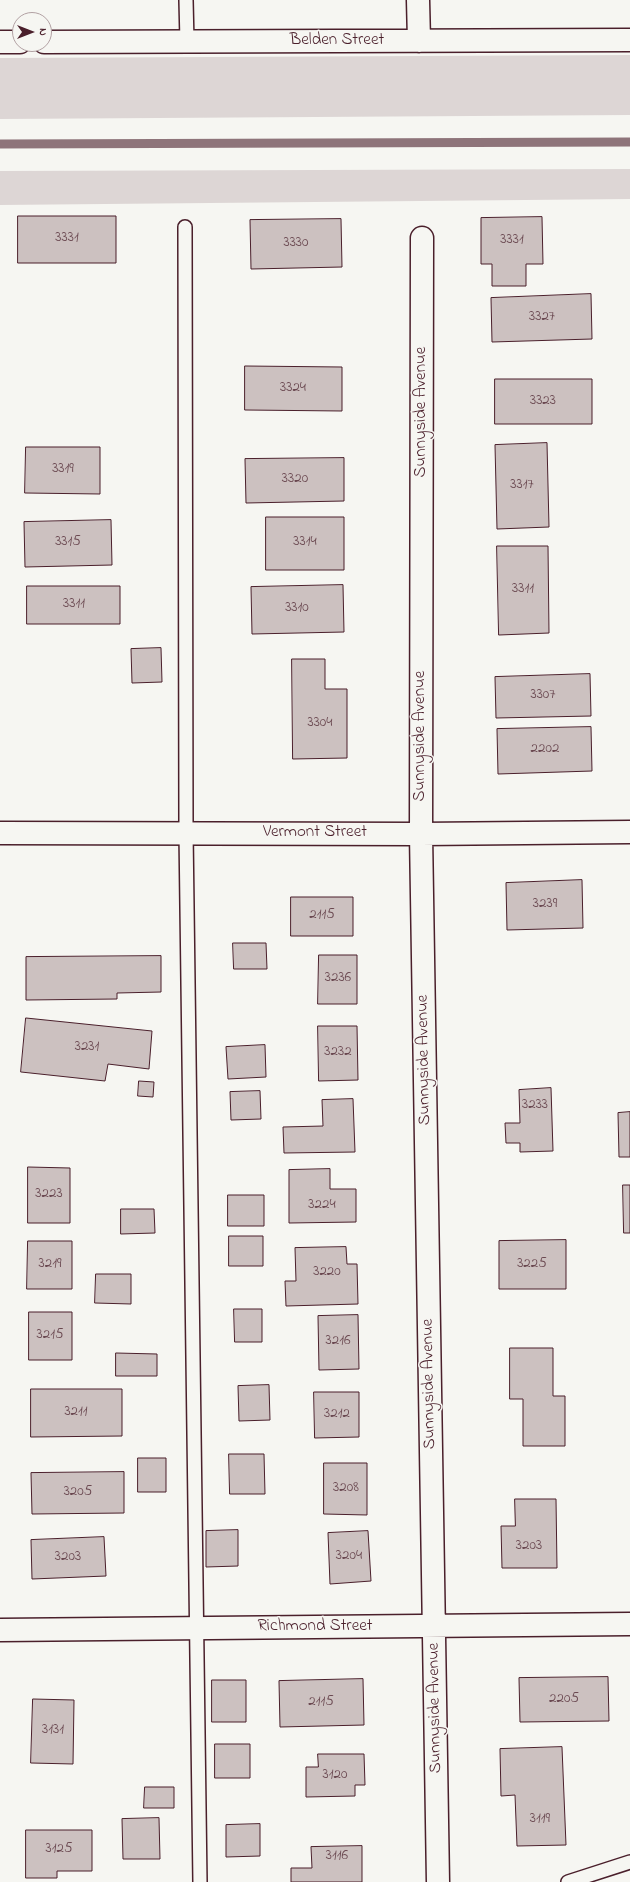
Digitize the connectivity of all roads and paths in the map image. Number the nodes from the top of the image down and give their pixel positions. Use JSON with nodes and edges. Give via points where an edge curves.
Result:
{"nodes":[{"id":1,"x":186,"y":0,"type":"edge"},
{"id":2,"x":418,"y":0,"type":"edge"},
{"id":3,"x":630,"y":40,"type":"edge"},
{"id":4,"x":419,"y":41,"type":"junction"},
{"id":5,"x":0,"y":42,"type":"edge"},
{"id":6,"x":12,"y":42,"type":"edge"},
{"id":7,"x":52,"y":42,"type":"edge"},
{"id":8,"x":187,"y":42,"type":"junction"},
{"id":9,"x":185,"y":227,"type":"dead end"},
{"id":10,"x":422,"y":238,"type":"dead end"},
{"id":11,"x":186,"y":832,"type":"junction"},
{"id":12,"x":630,"y":832,"type":"edge"},
{"id":13,"x":0,"y":833,"type":"edge"},
{"id":14,"x":421,"y":834,"type":"junction"},
{"id":15,"x":630,"y":1624,"type":"edge"},
{"id":16,"x":435,"y":1626,"type":"junction"},
{"id":17,"x":196,"y":1628,"type":"junction"},
{"id":18,"x":0,"y":1630,"type":"edge"},
{"id":19,"x":630,"y":1862,"type":"edge"},
{"id":20,"x":200,"y":1882,"type":"edge"},
{"id":21,"x":438,"y":1882,"type":"edge"},
{"id":22,"x":568,"y":1882,"type":"edge"}],
"edges":[{"from":1,"to":8,"type":"lane"},
{"from":2,"to":4,"type":"street"},
{"from":3,"to":4,"type":"street","name":"Belden Street"},
{"from":4,"to":8,"type":"street","name":"Belden Street"},
{"from":5,"to":6,"type":"street"},
{"from":7,"to":8,"type":"street","name":"Belden Street"},
{"from":9,"to":11,"type":"lane"},
{"from":10,"to":14,"type":"street","name":"Sunnyside Avenue"},
{"from":11,"to":13,"type":"street","name":"Vermont Street"},
{"from":11,"to":14,"type":"street","name":"Vermont Street"},
{"from":11,"to":17,"type":"lane"},
{"from":12,"to":14,"type":"street","name":"Vermont Street"},
{"from":14,"to":16,"type":"street","name":"Sunnyside Avenue"},
{"from":15,"to":16,"type":"street","name":"Richmond Street"},
{"from":16,"to":17,"type":"street","name":"Richmond Street"},
{"from":16,"to":21,"type":"street","name":"Sunnyside Avenue"},
{"from":17,"to":18,"type":"street","name":"Richmond Street"},
{"from":17,"to":20,"type":"lane"},
{"from":19,"to":22,"type":"lane"}]}
